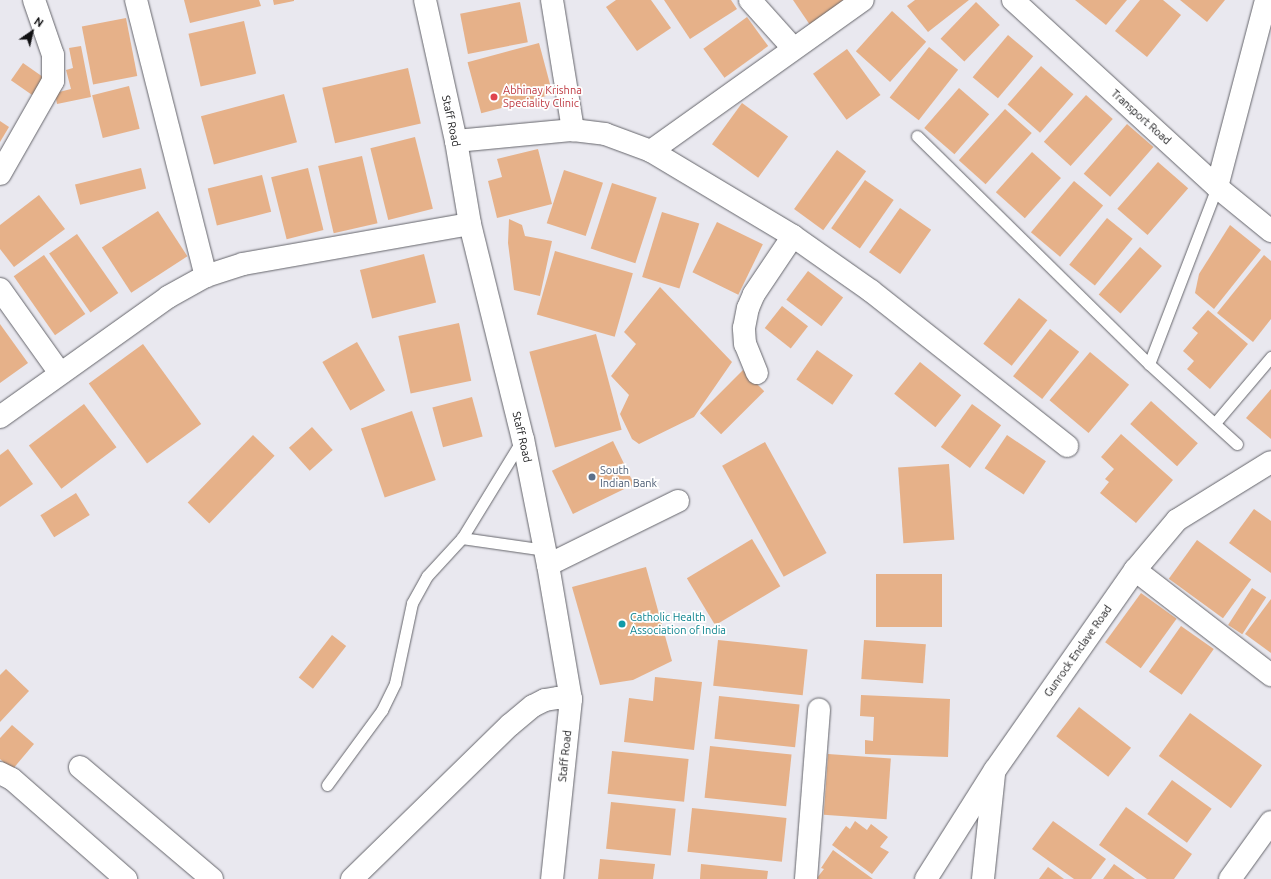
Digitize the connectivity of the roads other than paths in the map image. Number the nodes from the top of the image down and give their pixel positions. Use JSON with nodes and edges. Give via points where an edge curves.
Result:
{"nodes":[{"id":1,"x":34,"y":0,"type":"edge"},
{"id":2,"x":136,"y":0,"type":"edge"},
{"id":3,"x":425,"y":0,"type":"edge"},
{"id":4,"x":552,"y":0,"type":"edge"},
{"id":5,"x":750,"y":0,"type":"edge"},
{"id":6,"x":863,"y":0,"type":"edge"},
{"id":7,"x":1013,"y":0,"type":"edge"},
{"id":8,"x":1266,"y":0,"type":"edge"},
{"id":9,"x":793,"y":48,"type":"junction"},
{"id":10,"x":573,"y":130,"type":"junction"},
{"id":11,"x":917,"y":136,"type":"dead end"},
{"id":12,"x":456,"y":141,"type":"junction"},
{"id":13,"x":651,"y":151,"type":"junction"},
{"id":14,"x":0,"y":174,"type":"edge"},
{"id":15,"x":1217,"y":186,"type":"junction"},
{"id":16,"x":470,"y":224,"type":"junction"},
{"id":17,"x":1271,"y":231,"type":"edge"},
{"id":18,"x":793,"y":236,"type":"junction"},
{"id":19,"x":206,"y":276,"type":"junction"},
{"id":20,"x":0,"y":289,"type":"edge"},
{"id":21,"x":1271,"y":357,"type":"edge"},
{"id":22,"x":1149,"y":364,"type":"junction"},
{"id":23,"x":60,"y":372,"type":"junction"},
{"id":24,"x":757,"y":373,"type":"dead end"},
{"id":25,"x":0,"y":417,"type":"edge"},
{"id":26,"x":1216,"y":423,"type":"junction"},
{"id":27,"x":523,"y":439,"type":"junction"},
{"id":28,"x":1237,"y":444,"type":"dead end"},
{"id":29,"x":1067,"y":446,"type":"dead end"},
{"id":30,"x":1271,"y":462,"type":"edge"},
{"id":31,"x":678,"y":501,"type":"dead end"},
{"id":32,"x":462,"y":538,"type":"junction"},
{"id":33,"x":546,"y":558,"type":"junction"},
{"id":34,"x":1135,"y":570,"type":"junction"},
{"id":35,"x":1271,"y":675,"type":"edge"},
{"id":36,"x":571,"y":699,"type":"junction"},
{"id":37,"x":819,"y":709,"type":"dead end"},
{"id":38,"x":80,"y":767,"type":"dead end"},
{"id":39,"x":995,"y":770,"type":"junction"},
{"id":40,"x":0,"y":773,"type":"edge"},
{"id":41,"x":327,"y":785,"type":"dead end"},
{"id":42,"x":1271,"y":822,"type":"edge"},
{"id":43,"x":126,"y":879,"type":"edge"},
{"id":44,"x":212,"y":879,"type":"edge"},
{"id":45,"x":352,"y":879,"type":"edge"},
{"id":46,"x":552,"y":879,"type":"edge"},
{"id":47,"x":806,"y":879,"type":"edge"},
{"id":48,"x":926,"y":879,"type":"edge"},
{"id":49,"x":983,"y":879,"type":"edge"},
{"id":50,"x":1230,"y":879,"type":"edge"}],
"edges":[{"from":1,"to":14,"type":"street","via":[[53,54],[54,81]]},
{"from":2,"to":19,"type":"street"},
{"from":3,"to":12,"type":"street","name":"Staff Road"},
{"from":4,"to":10,"type":"street"},
{"from":5,"to":9,"type":"street"},
{"from":6,"to":9,"type":"street"},
{"from":7,"to":15,"type":"street","name":"Transport Road"},
{"from":8,"to":15,"type":"street"},
{"from":9,"to":13,"type":"street"},
{"from":10,"to":12,"type":"street"},
{"from":10,"to":13,"type":"street","via":[[605,134]]},
{"from":11,"to":22,"type":"lane"},
{"from":12,"to":16,"type":"street","name":"Staff Road"},
{"from":13,"to":18,"type":"street"},
{"from":15,"to":17,"type":"street","name":"Transport Road"},
{"from":15,"to":22,"type":"lane"},
{"from":16,"to":19,"type":"street","via":[[243,264]]},
{"from":16,"to":27,"type":"street","name":"Staff Road"},
{"from":18,"to":24,"type":"street","via":[[754,294],[748,308],[744,328],[745,344]]},
{"from":18,"to":29,"type":"street","via":[[871,291]]},
{"from":19,"to":23,"type":"street","via":[[168,296]]},
{"from":20,"to":23,"type":"street"},
{"from":21,"to":26,"type":"lane"},
{"from":22,"to":26,"type":"lane"},
{"from":23,"to":25,"type":"street"},
{"from":26,"to":28,"type":"lane"},
{"from":27,"to":32,"type":"lane"},
{"from":27,"to":33,"type":"street","name":"Staff Road"},
{"from":30,"to":34,"type":"street","name":"Gunrock Enclave Road","via":[[1177,520]]},
{"from":31,"to":33,"type":"street"},
{"from":32,"to":33,"type":"lane"},
{"from":32,"to":41,"type":"lane","via":[[427,576],[412,603],[392,690],[382,710]]},
{"from":33,"to":36,"type":"street","name":"Staff Road"},
{"from":34,"to":35,"type":"street"},
{"from":34,"to":39,"type":"street","name":"Gunrock Enclave Road"},
{"from":36,"to":45,"type":"street","via":[[545,700],[533,706],[510,725]]},
{"from":36,"to":46,"type":"street","name":"Staff Road"},
{"from":37,"to":47,"type":"street"},
{"from":38,"to":44,"type":"street"},
{"from":39,"to":48,"type":"street","name":"Gunrock Enclave Road"},
{"from":39,"to":49,"type":"street"},
{"from":40,"to":43,"type":"street","via":[[12,779]]},
{"from":42,"to":50,"type":"street"}]}
